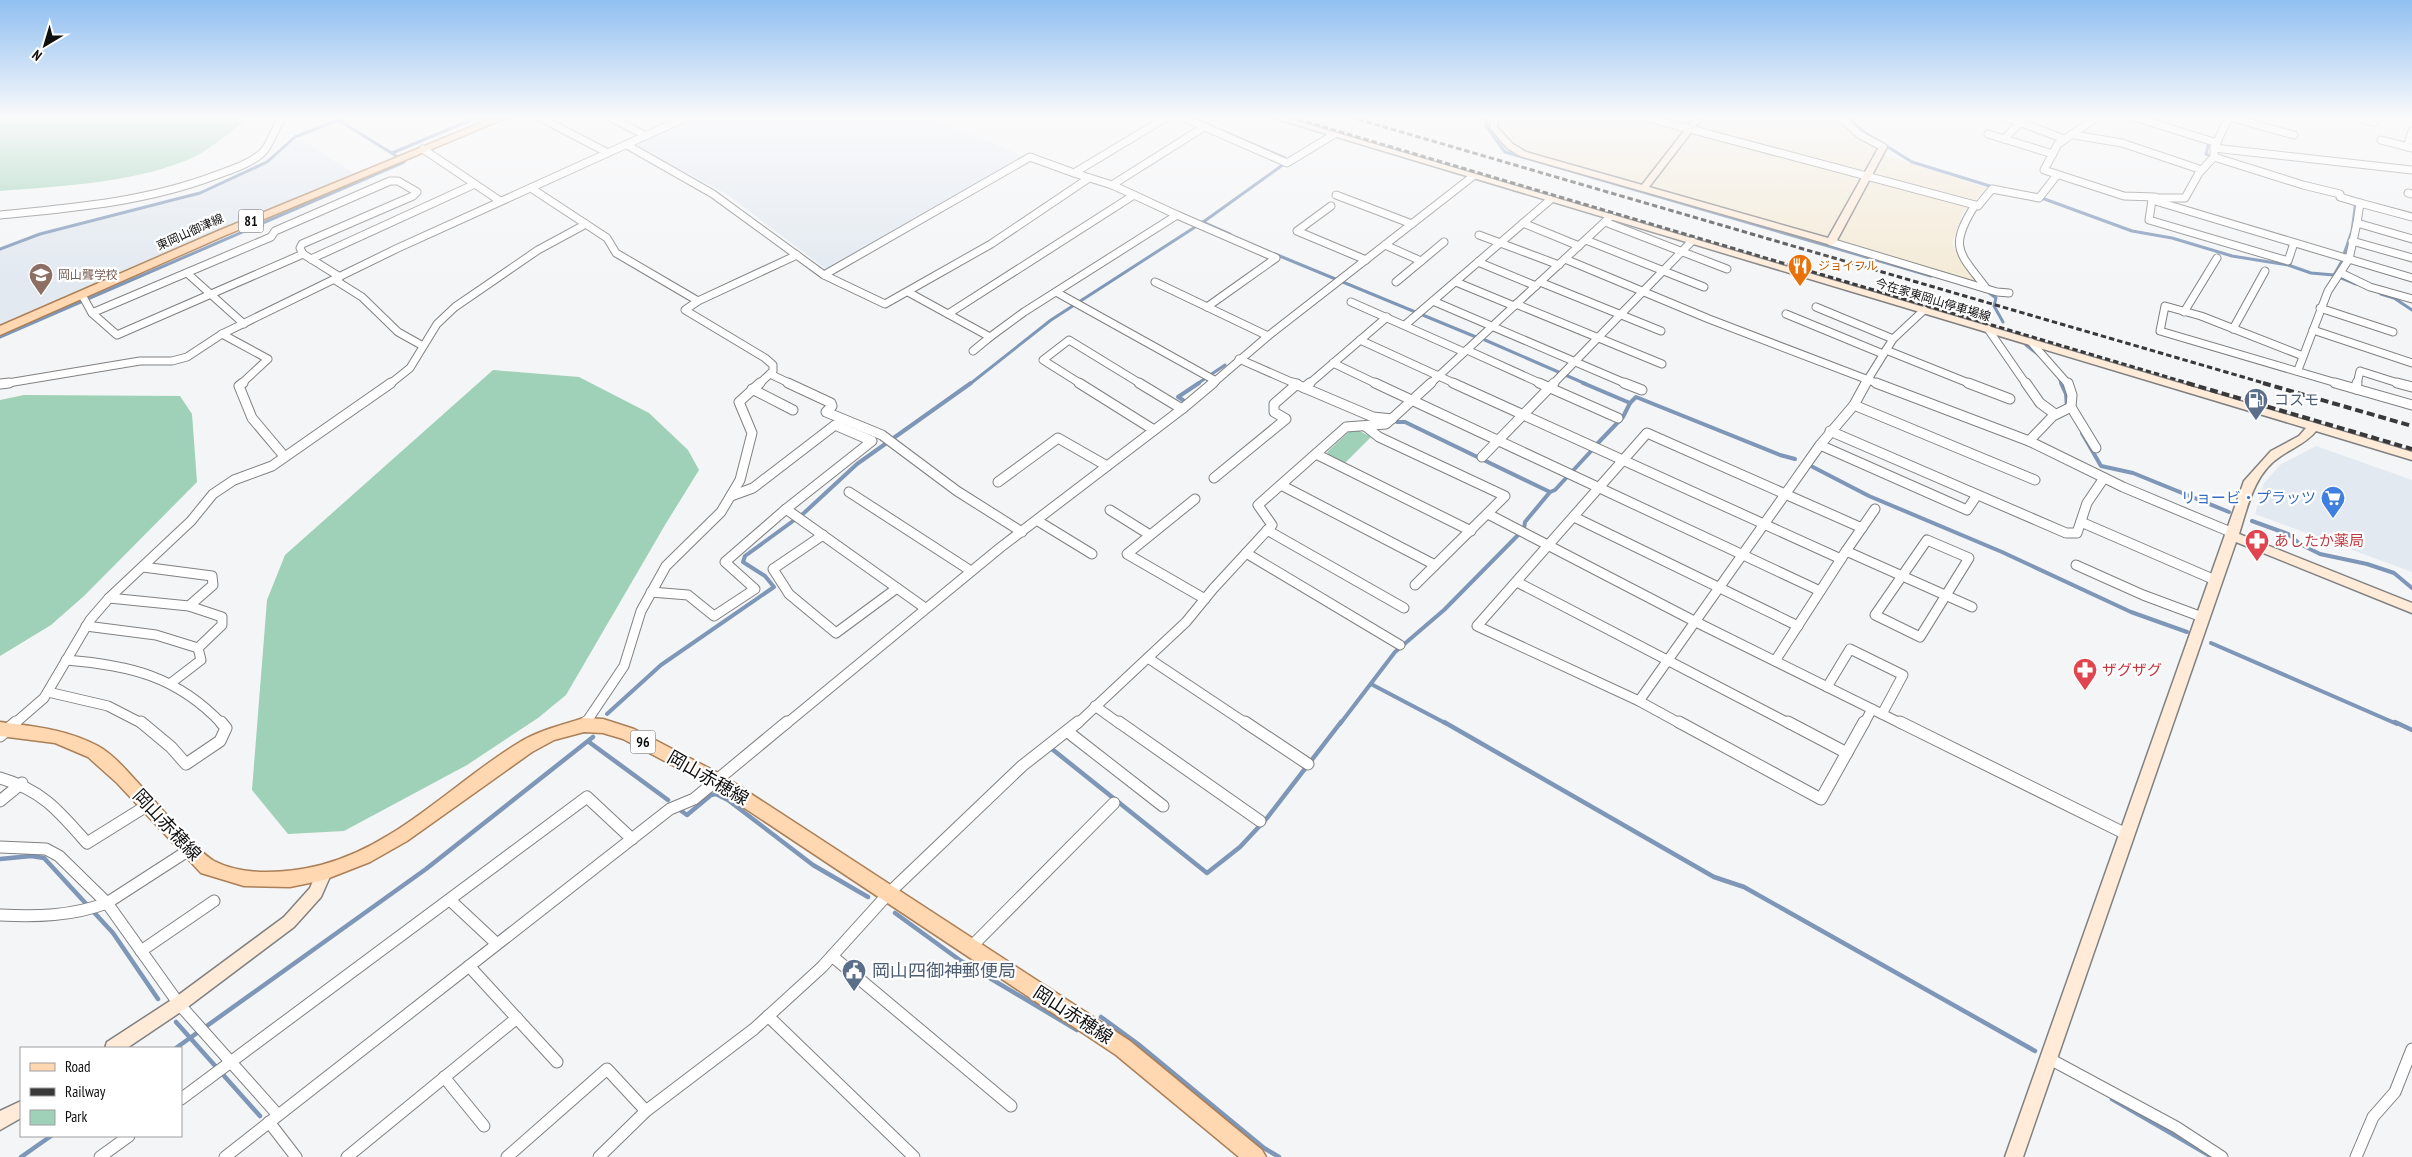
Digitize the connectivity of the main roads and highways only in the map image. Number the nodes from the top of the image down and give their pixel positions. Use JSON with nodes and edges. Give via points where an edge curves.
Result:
{"nodes":[{"id":1,"x":373,"y":171,"type":"edge"},
{"id":2,"x":0,"y":331,"type":"edge"},
{"id":3,"x":3,"y":731,"type":"edge"},
{"id":4,"x":1256,"y":1157,"type":"edge"}],
"edges":[{"from":1,"to":2,"type":"main road","name":"東岡山御津線","number":"81"},
{"from":3,"to":4,"type":"main road","name":"岡山赤穂線","number":"96","via":[[57,736],[94,752],[207,867],[244,878],[290,879],[324,872],[401,836],[526,747],[549,735],[584,724],[628,734],[716,780],[1123,1048]]}]}
